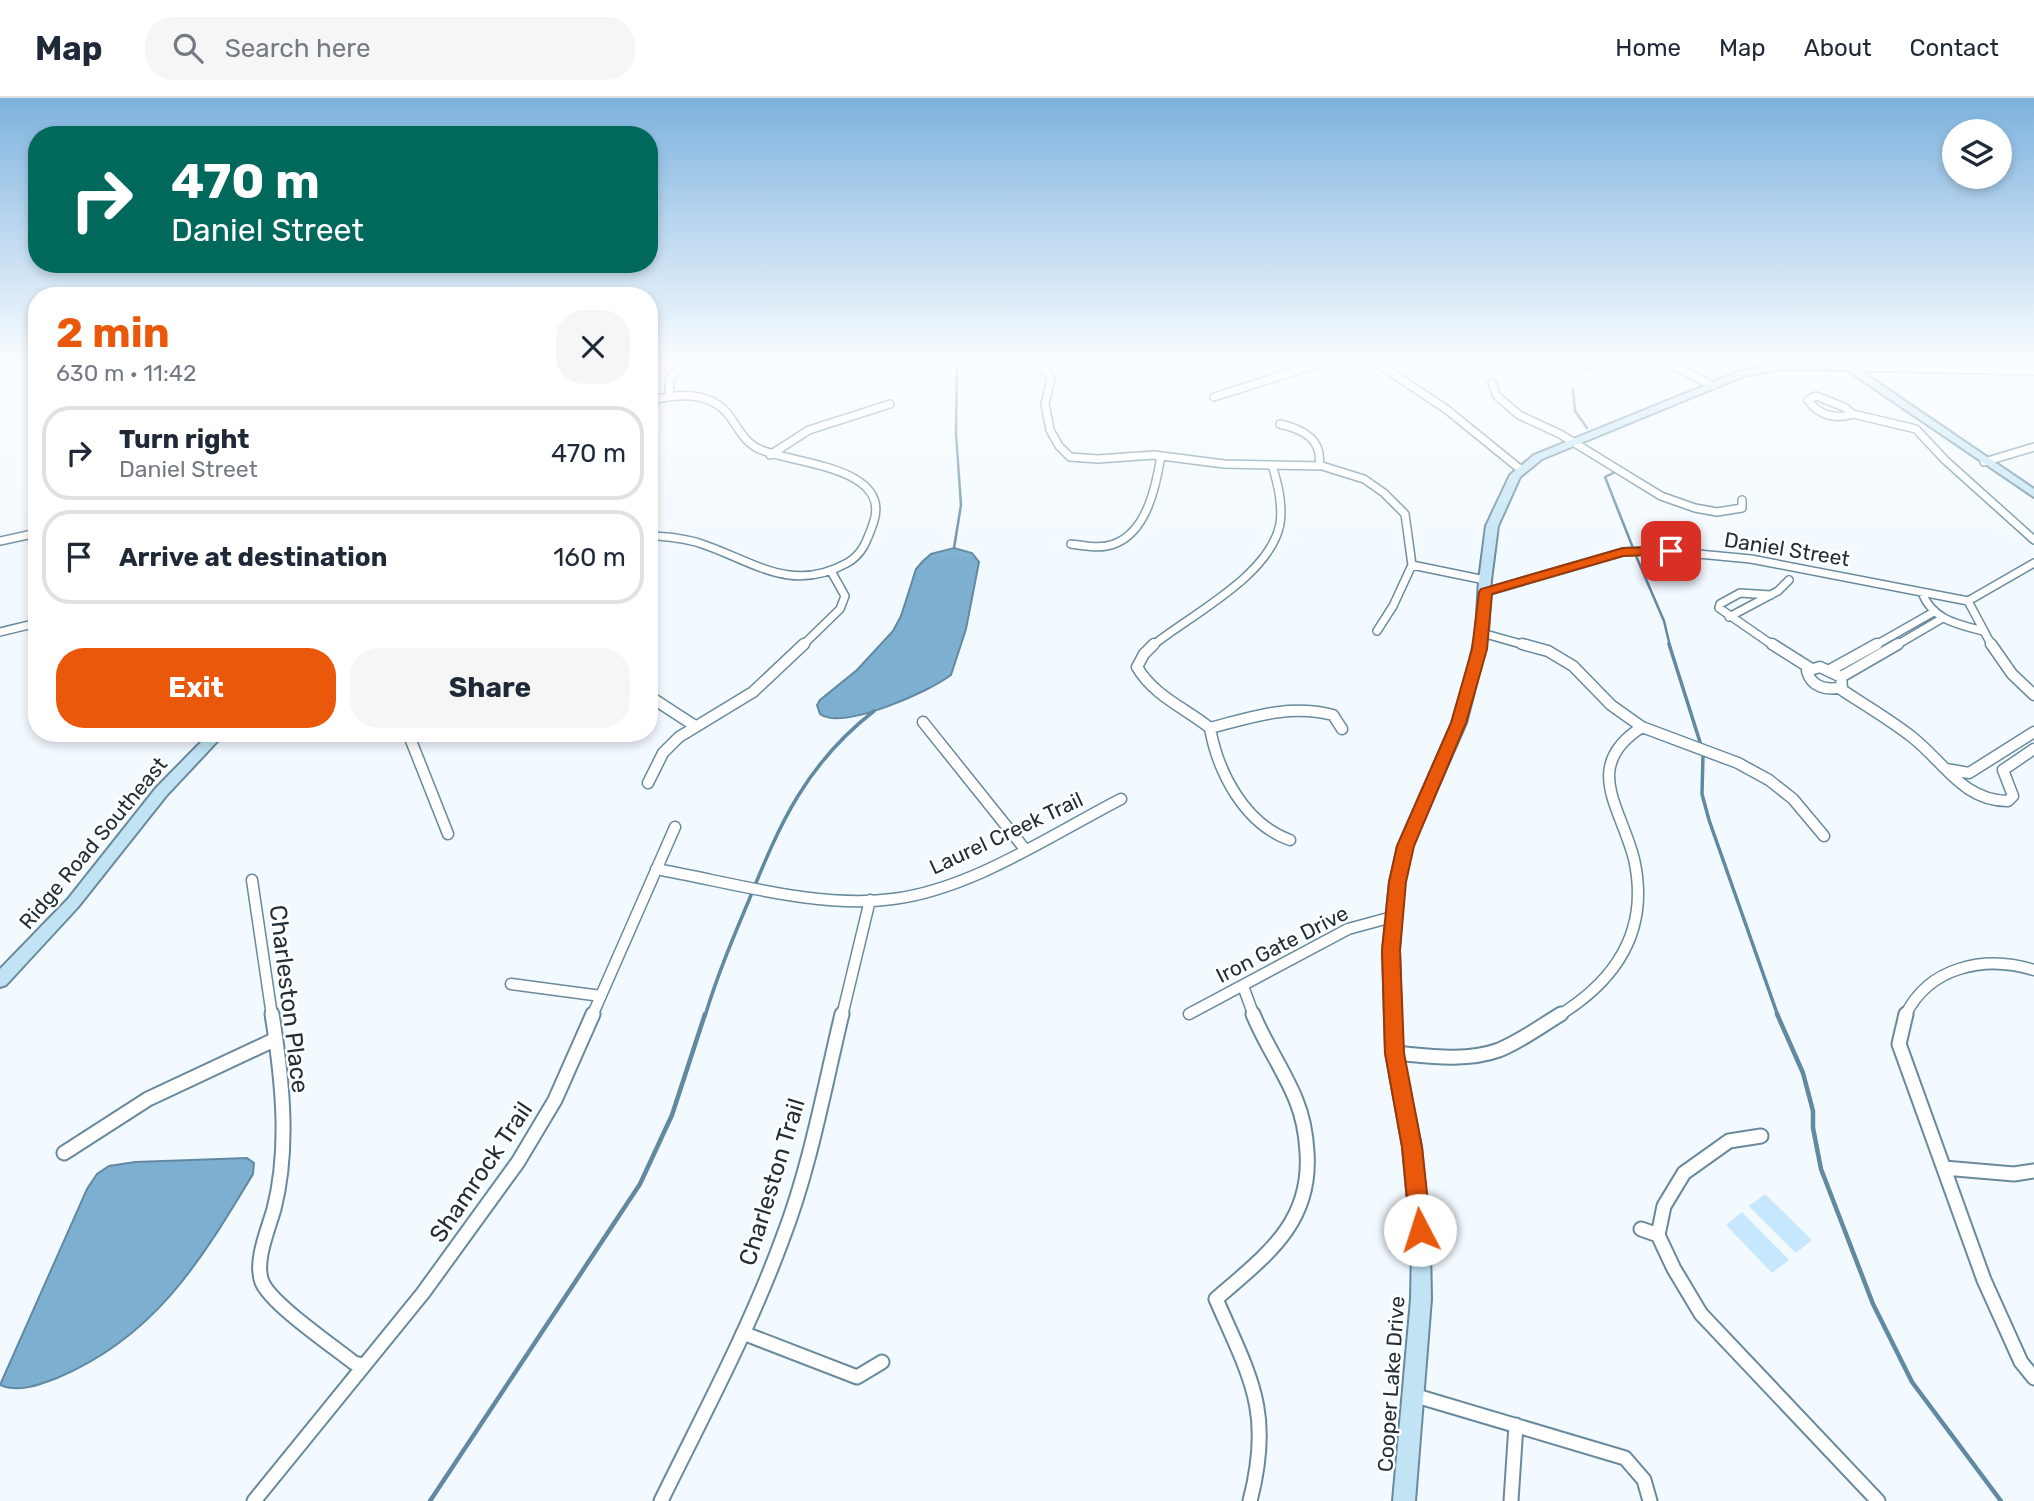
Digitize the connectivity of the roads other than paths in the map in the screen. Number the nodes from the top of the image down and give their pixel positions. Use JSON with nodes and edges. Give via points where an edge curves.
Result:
{"nodes":[{"id":1,"x":735,"y":428,"type":"edge"},
{"id":2,"x":814,"y":428,"type":"edge"},
{"id":3,"x":1052,"y":428,"type":"edge"},
{"id":4,"x":1297,"y":428,"type":"edge"},
{"id":5,"x":1471,"y":428,"type":"edge"},
{"id":6,"x":1548,"y":428,"type":"edge"},
{"id":7,"x":1607,"y":428,"type":"edge"},
{"id":8,"x":1914,"y":428,"type":"edge"},
{"id":9,"x":1937,"y":428,"type":"edge"},
{"id":10,"x":1573,"y":442,"type":"junction"},
{"id":11,"x":2034,"y":447,"type":"edge"},
{"id":12,"x":770,"y":454,"type":"junction"},
{"id":13,"x":1161,"y":456,"type":"junction"},
{"id":14,"x":1984,"y":461,"type":"junction"},
{"id":15,"x":1272,"y":465,"type":"junction"},
{"id":16,"x":1319,"y":465,"type":"junction"},
{"id":17,"x":1520,"y":469,"type":"junction"},
{"id":18,"x":2034,"y":494,"type":"edge"},
{"id":19,"x":1742,"y":500,"type":"dead end"},
{"id":20,"x":28,"y":535,"type":"edge"},
{"id":21,"x":658,"y":536,"type":"edge"},
{"id":22,"x":2034,"y":540,"type":"edge"},
{"id":23,"x":0,"y":541,"type":"edge"},
{"id":24,"x":1071,"y":544,"type":"dead end"},
{"id":25,"x":2034,"y":563,"type":"edge"},
{"id":26,"x":1412,"y":565,"type":"junction"},
{"id":27,"x":831,"y":571,"type":"junction"},
{"id":28,"x":1788,"y":580,"type":"dead end"},
{"id":29,"x":1485,"y":586,"type":"junction"},
{"id":30,"x":1922,"y":593,"type":"junction"},
{"id":31,"x":1771,"y":595,"type":"junction"},
{"id":32,"x":1968,"y":601,"type":"junction"},
{"id":33,"x":1932,"y":613,"type":"junction"},
{"id":34,"x":1729,"y":617,"type":"junction"},
{"id":35,"x":1941,"y":619,"type":"junction"},
{"id":36,"x":28,"y":625,"type":"edge"},
{"id":37,"x":1377,"y":631,"type":"dead end"},
{"id":38,"x":1983,"y":631,"type":"junction"},
{"id":39,"x":0,"y":632,"type":"edge"},
{"id":40,"x":1482,"y":633,"type":"junction"},
{"id":41,"x":1810,"y":668,"type":"junction"},
{"id":42,"x":1830,"y":670,"type":"junction"},
{"id":43,"x":1841,"y":677,"type":"junction"},
{"id":44,"x":1839,"y":688,"type":"junction"},
{"id":45,"x":2034,"y":695,"type":"edge"},
{"id":46,"x":658,"y":702,"type":"edge"},
{"id":47,"x":923,"y":722,"type":"dead end"},
{"id":48,"x":695,"y":726,"type":"junction"},
{"id":49,"x":1642,"y":727,"type":"junction"},
{"id":50,"x":1210,"y":728,"type":"junction"},
{"id":51,"x":1342,"y":729,"type":"dead end"},
{"id":52,"x":2033,"y":729,"type":"edge"},
{"id":53,"x":209,"y":742,"type":"edge"},
{"id":54,"x":412,"y":742,"type":"edge"},
{"id":55,"x":2034,"y":748,"type":"edge"},
{"id":56,"x":1945,"y":769,"type":"junction"},
{"id":57,"x":648,"y":783,"type":"dead end"},
{"id":58,"x":1121,"y":799,"type":"dead end"},
{"id":59,"x":675,"y":827,"type":"dead end"},
{"id":60,"x":448,"y":834,"type":"dead end"},
{"id":61,"x":1824,"y":836,"type":"dead end"},
{"id":62,"x":1290,"y":840,"type":"dead end"},
{"id":63,"x":1024,"y":848,"type":"junction"},
{"id":64,"x":656,"y":869,"type":"junction"},
{"id":65,"x":252,"y":880,"type":"dead end"},
{"id":66,"x":870,"y":900,"type":"junction"},
{"id":67,"x":1396,"y":916,"type":"junction"},
{"id":68,"x":2004,"y":950,"type":"dead end"},
{"id":69,"x":2011,"y":964,"type":"junction"},
{"id":70,"x":2034,"y":970,"type":"edge"},
{"id":71,"x":0,"y":980,"type":"edge"},
{"id":72,"x":511,"y":984,"type":"dead end"},
{"id":73,"x":1243,"y":986,"type":"junction"},
{"id":74,"x":601,"y":996,"type":"junction"},
{"id":75,"x":1189,"y":1014,"type":"dead end"},
{"id":76,"x":276,"y":1039,"type":"junction"},
{"id":77,"x":1394,"y":1053,"type":"junction"},
{"id":78,"x":1761,"y":1136,"type":"dead end"},
{"id":79,"x":64,"y":1153,"type":"dead end"},
{"id":80,"x":1944,"y":1168,"type":"junction"},
{"id":81,"x":2034,"y":1171,"type":"edge"},
{"id":82,"x":1641,"y":1229,"type":"dead end"},
{"id":83,"x":1658,"y":1235,"type":"junction"},
{"id":84,"x":743,"y":1333,"type":"junction"},
{"id":85,"x":882,"y":1362,"type":"dead end"},
{"id":86,"x":364,"y":1365,"type":"junction"},
{"id":87,"x":2034,"y":1378,"type":"edge"},
{"id":88,"x":1413,"y":1395,"type":"junction"},
{"id":89,"x":1516,"y":1425,"type":"junction"},
{"id":90,"x":254,"y":1501,"type":"edge"},
{"id":91,"x":661,"y":1501,"type":"edge"},
{"id":92,"x":1250,"y":1501,"type":"edge"},
{"id":93,"x":1404,"y":1501,"type":"edge"},
{"id":94,"x":1511,"y":1501,"type":"edge"},
{"id":95,"x":1650,"y":1501,"type":"edge"},
{"id":96,"x":1878,"y":1501,"type":"edge"}],
"edges":[{"from":1,"to":12,"type":"street","via":[[741,437]]},
{"from":2,"to":12,"type":"street"},
{"from":3,"to":13,"type":"street","via":[[1066,455],[1094,460]]},
{"from":4,"to":16,"type":"street","via":[[1310,436],[1320,451]]},
{"from":5,"to":17,"type":"street"},
{"from":6,"to":10,"type":"street"},
{"from":7,"to":10,"type":"street"},
{"from":8,"to":22,"type":"street"},
{"from":9,"to":14,"type":"street"},
{"from":10,"to":17,"type":"street"},
{"from":10,"to":19,"type":"street","via":[[1678,504],[1734,511],[1742,508]]},
{"from":11,"to":14,"type":"street"},
{"from":12,"to":27,"type":"street","via":[[854,477],[874,495],[876,511],[866,544],[853,560]]},
{"from":13,"to":15,"type":"street"},
{"from":13,"to":24,"type":"street","via":[[1152,497],[1125,539],[1100,547]]},
{"from":14,"to":18,"type":"street"},
{"from":15,"to":16,"type":"street"},
{"from":15,"to":50,"type":"street","via":[[1281,504],[1275,538],[1216,601],[1144,652],[1136,667],[1151,688]]},
{"from":16,"to":26,"type":"street","via":[[1360,476],[1397,504],[1408,522]]},
{"from":17,"to":29,"type":"street","name":"Cooper Lake Drive","via":[[1492,526]]},
{"from":20,"to":23,"type":"street"},
{"from":21,"to":27,"type":"street","via":[[682,536],[780,576]]},
{"from":25,"to":32,"type":"street"},
{"from":26,"to":29,"type":"street"},
{"from":26,"to":37,"type":"street"},
{"from":27,"to":48,"type":"street","via":[[845,596],[840,608],[753,692]]},
{"from":28,"to":31,"type":"street"},
{"from":29,"to":30,"type":"street","name":"Daniel Street","via":[[1623,552],[1656,550],[1752,559]]},
{"from":29,"to":40,"type":"street","name":"Cooper Lake Drive"},
{"from":30,"to":32,"type":"street","name":"Daniel Street"},
{"from":30,"to":33,"type":"street"},
{"from":31,"to":34,"type":"street"},
{"from":31,"to":34,"type":"street","via":[[1730,597],[1719,608]]},
{"from":32,"to":38,"type":"street"},
{"from":33,"to":35,"type":"street"},
{"from":33,"to":42,"type":"street"},
{"from":34,"to":41,"type":"street"},
{"from":35,"to":38,"type":"street"},
{"from":35,"to":43,"type":"street"},
{"from":36,"to":39,"type":"street"},
{"from":38,"to":45,"type":"street","via":[[1994,653]]},
{"from":40,"to":49,"type":"street","via":[[1534,645],[1563,659],[1611,705]]},
{"from":40,"to":67,"type":"street","name":"Cooper Lake Drive","via":[[1459,723],[1405,846]]},
{"from":41,"to":42,"type":"street"},
{"from":41,"to":44,"type":"street","via":[[1807,675],[1816,685]]},
{"from":42,"to":43,"type":"street"},
{"from":43,"to":44,"type":"street"},
{"from":44,"to":56,"type":"street","via":[[1915,739]]},
{"from":46,"to":48,"type":"street"},
{"from":47,"to":63,"type":"street"},
{"from":48,"to":57,"type":"street","via":[[663,753]]},
{"from":49,"to":61,"type":"street","via":[[1738,763],[1769,780],[1793,799]]},
{"from":49,"to":77,"type":"street","via":[[1617,743],[1609,767],[1611,794],[1636,870],[1637,914],[1628,952],[1610,977],[1562,1015],[1487,1054]]},
{"from":50,"to":51,"type":"street","via":[[1297,708],[1333,715]]},
{"from":50,"to":62,"type":"street","via":[[1211,741],[1242,802],[1267,829]]},
{"from":52,"to":56,"type":"street","via":[[1969,773]]},
{"from":53,"to":71,"type":"street","name":"Ridge Road Southeast","via":[[161,792],[73,903]]},
{"from":54,"to":60,"type":"street"},
{"from":55,"to":56,"type":"street","via":[[2003,770],[2013,793],[2008,801],[1999,803],[1978,795]]},
{"from":58,"to":63,"type":"street","name":"Laurel Creek Trail"},
{"from":59,"to":64,"type":"street","name":"Shamrock Trail"},
{"from":63,"to":66,"type":"street","name":"Laurel Creek Trail","via":[[918,895]]},
{"from":64,"to":66,"type":"street","name":"Laurel Creek Trail","via":[[828,899]]},
{"from":64,"to":74,"type":"street","name":"Shamrock Trail"},
{"from":65,"to":76,"type":"street","name":"Charleston Place"},
{"from":66,"to":84,"type":"street","name":"Charleston Trail","via":[[793,1206]]},
{"from":67,"to":73,"type":"street","name":"Iron Gate Drive","via":[[1348,929]]},
{"from":67,"to":77,"type":"street","name":"Cooper Lake Drive","via":[[1391,950]]},
{"from":68,"to":69,"type":"street"},
{"from":69,"to":70,"type":"street"},
{"from":69,"to":80,"type":"street","via":[[1978,962],[1946,973],[1914,999],[1900,1020],[1899,1044]]},
{"from":72,"to":74,"type":"street"},
{"from":73,"to":75,"type":"street","name":"Iron Gate Drive"},
{"from":73,"to":92,"type":"street","via":[[1259,1028],[1303,1112],[1308,1137],[1308,1176],[1301,1208],[1275,1242],[1216,1299],[1260,1402],[1261,1453]]},
{"from":74,"to":86,"type":"street","name":"Shamrock Trail","via":[[555,1100],[518,1162]]},
{"from":76,"to":79,"type":"street","via":[[148,1099]]},
{"from":76,"to":86,"type":"street","name":"Charleston Place","via":[[281,1073],[281,1182],[261,1258],[262,1282],[278,1302],[354,1363]]},
{"from":77,"to":88,"type":"street","name":"Cooper Lake Drive","via":[[1419,1212],[1421,1299]]},
{"from":78,"to":83,"type":"street","via":[[1729,1141],[1684,1173],[1664,1206]]},
{"from":80,"to":81,"type":"street","via":[[2014,1174]]},
{"from":80,"to":87,"type":"street","via":[[1984,1280],[2021,1362]]},
{"from":82,"to":83,"type":"street"},
{"from":83,"to":96,"type":"street","via":[[1701,1314]]},
{"from":84,"to":85,"type":"street","via":[[857,1377]]},
{"from":84,"to":91,"type":"street","name":"Charleston Trail"},
{"from":86,"to":90,"type":"street","name":"Shamrock Trail"},
{"from":88,"to":89,"type":"street"},
{"from":88,"to":93,"type":"street","name":"Cooper Lake Drive"},
{"from":89,"to":94,"type":"street"},
{"from":89,"to":95,"type":"street","via":[[1625,1458],[1644,1480]]}]}
